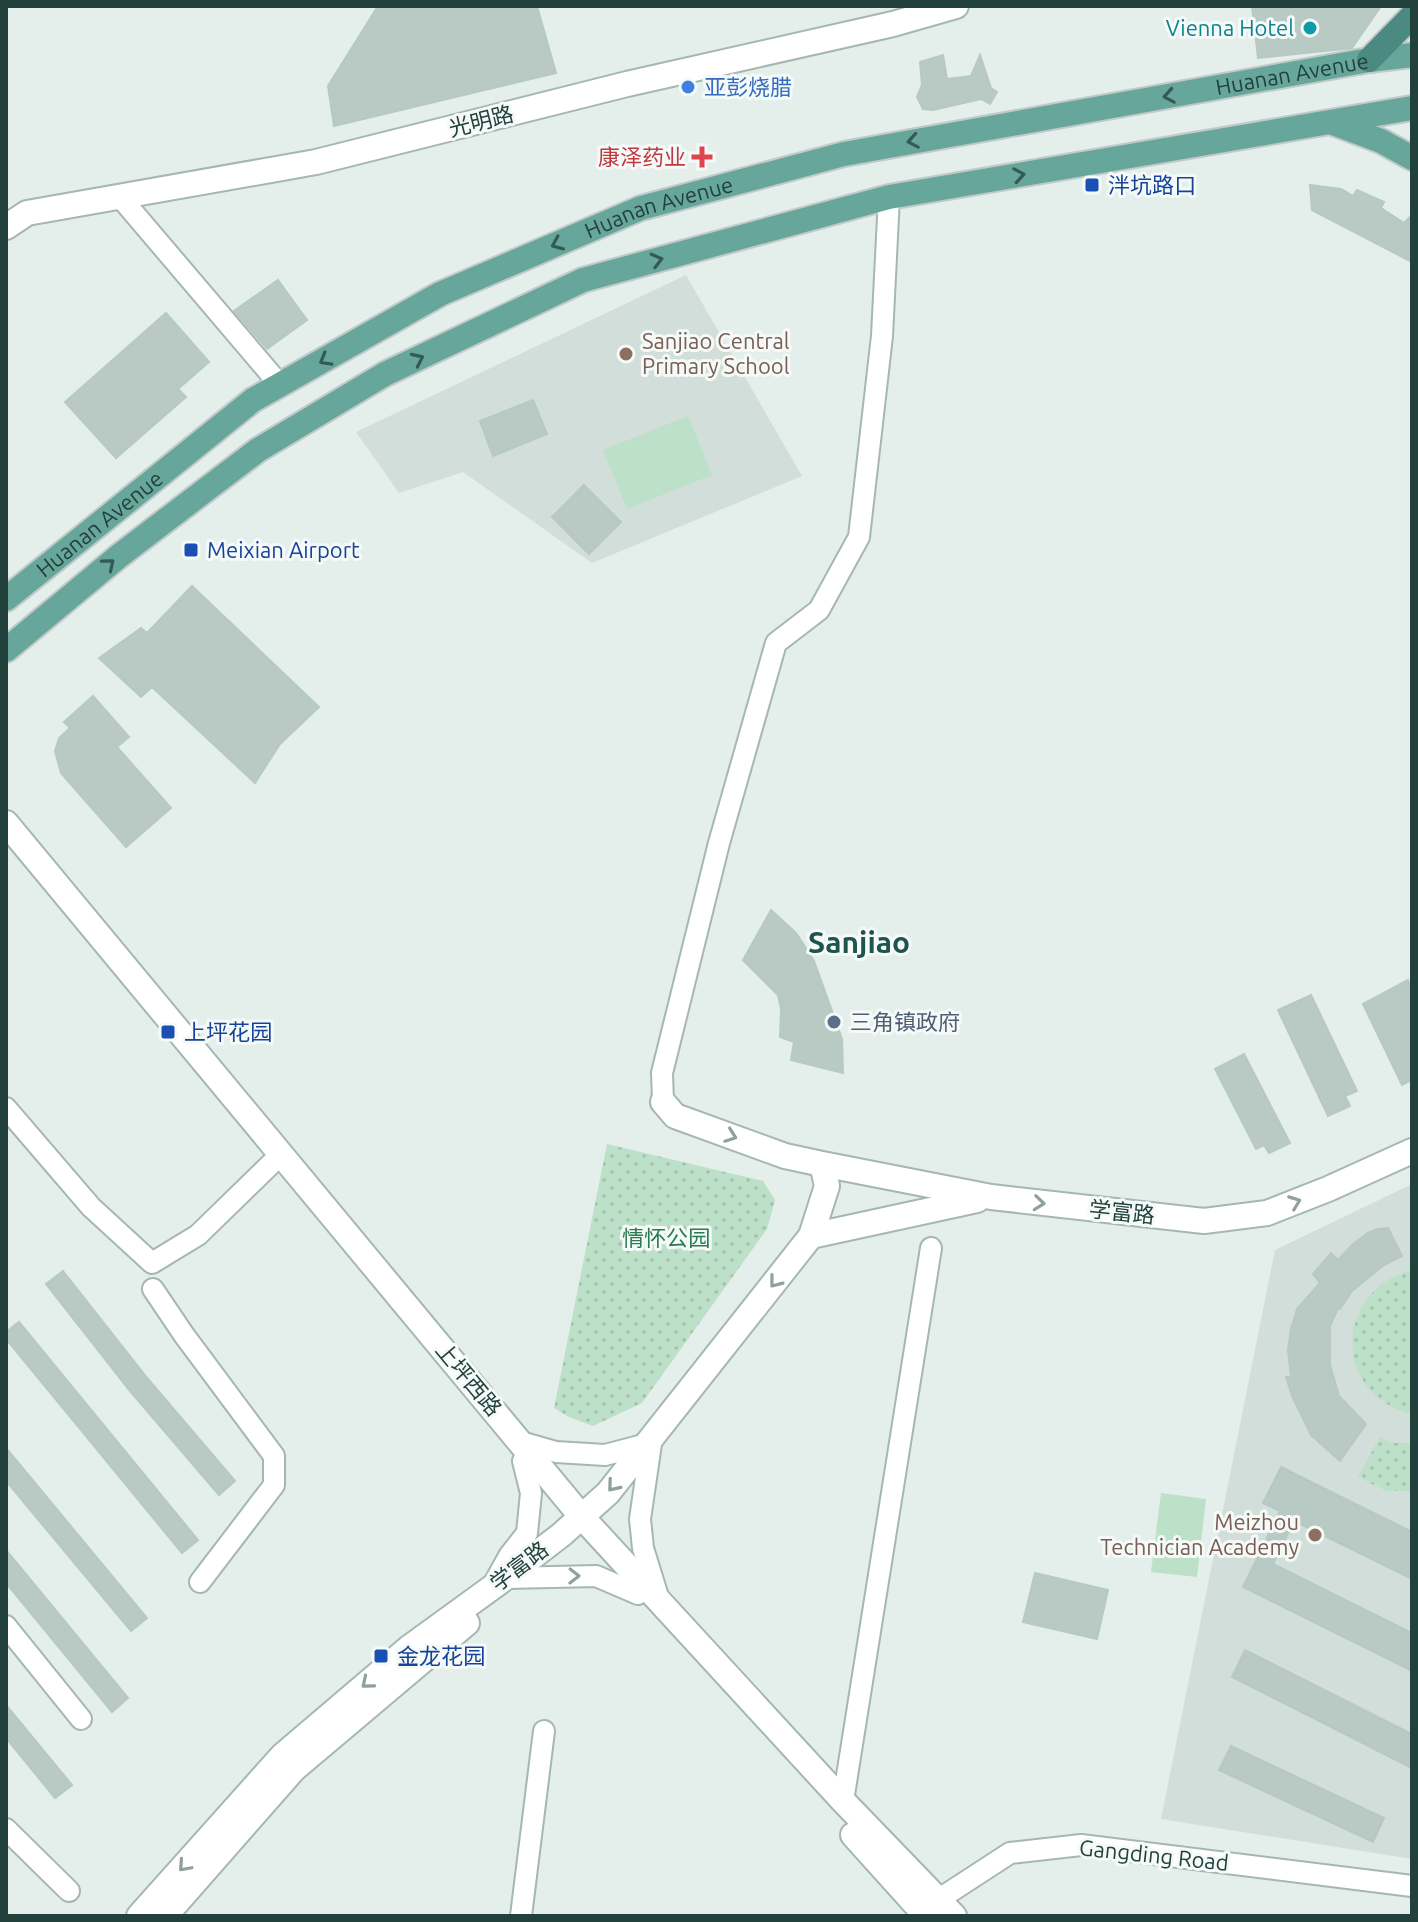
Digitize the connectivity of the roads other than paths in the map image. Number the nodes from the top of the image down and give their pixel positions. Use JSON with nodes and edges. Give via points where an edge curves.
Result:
{"nodes":[{"id":1,"x":956,"y":6,"type":"edge"},
{"id":2,"x":1412,"y":16,"type":"edge"},
{"id":3,"x":1412,"y":55,"type":"edge"},
{"id":4,"x":1369,"y":60,"type":"junction"},
{"id":5,"x":1412,"y":108,"type":"edge"},
{"id":6,"x":1331,"y":122,"type":"junction"},
{"id":7,"x":1412,"y":158,"type":"edge"},
{"id":8,"x":889,"y":197,"type":"junction"},
{"id":9,"x":121,"y":198,"type":"junction"},
{"id":10,"x":6,"y":227,"type":"edge"},
{"id":11,"x":280,"y":385,"type":"junction"},
{"id":12,"x":60,"y":556,"type":"junction"},
{"id":13,"x":83,"y":586,"type":"junction"},
{"id":14,"x":8,"y":597,"type":"edge"},
{"id":15,"x":6,"y":650,"type":"edge"},
{"id":16,"x":6,"y":823,"type":"edge"},
{"id":17,"x":6,"y":840,"type":"edge"},
{"id":18,"x":663,"y":1102,"type":"joint"},
{"id":19,"x":6,"y":1108,"type":"edge"},
{"id":20,"x":1412,"y":1151,"type":"edge"},
{"id":21,"x":274,"y":1161,"type":"junction"},
{"id":22,"x":822,"y":1164,"type":"junction"},
{"id":23,"x":991,"y":1197,"type":"junction"},
{"id":24,"x":811,"y":1236,"type":"junction"},
{"id":25,"x":931,"y":1248,"type":"dead end"},
{"id":26,"x":153,"y":1289,"type":"dead end"},
{"id":27,"x":649,"y":1441,"type":"junction"},
{"id":28,"x":522,"y":1451,"type":"junction"},
{"id":29,"x":581,"y":1523,"type":"junction"},
{"id":30,"x":200,"y":1582,"type":"dead end"},
{"id":31,"x":499,"y":1582,"type":"junction"},
{"id":32,"x":648,"y":1597,"type":"junction"},
{"id":33,"x":6,"y":1626,"type":"edge"},
{"id":34,"x":81,"y":1719,"type":"dead end"},
{"id":35,"x":544,"y":1731,"type":"dead end"},
{"id":36,"x":843,"y":1801,"type":"junction"},
{"id":37,"x":6,"y":1829,"type":"edge"},
{"id":38,"x":1412,"y":1886,"type":"edge"},
{"id":39,"x":69,"y":1891,"type":"dead end"},
{"id":40,"x":931,"y":1912,"type":"edge"},
{"id":41,"x":139,"y":1916,"type":"edge"},
{"id":42,"x":165,"y":1916,"type":"edge"},
{"id":43,"x":521,"y":1916,"type":"edge"}],
"edges":[{"from":1,"to":9,"type":"street","name":"光明路","via":[[316,162]]},
{"from":2,"to":4,"type":"highway"},
{"from":3,"to":4,"type":"main road","name":"Huanan Avenue"},
{"from":4,"to":11,"type":"main road","name":"Huanan Avenue","one_way":true,"via":[[844,154],[641,208],[440,294]]},
{"from":5,"to":6,"type":"main road","name":"Huanan Avenue"},
{"from":6,"to":7,"type":"main road"},
{"from":8,"to":6,"type":"main road","name":"Huanan Avenue","one_way":true},
{"from":13,"to":8,"type":"main road","name":"Huanan Avenue","one_way":true,"via":[[258,450],[385,374],[583,280]]},
{"from":8,"to":18,"type":"street","via":[[882,336],[859,537],[819,610],[776,643],[662,1073]]},
{"from":9,"to":10,"type":"street","name":"光明路","via":[[27,213]]},
{"from":9,"to":11,"type":"street"},
{"from":11,"to":12,"type":"main road","name":"Huanan Avenue","via":[[253,400]]},
{"from":12,"to":13,"type":"main road"},
{"from":12,"to":14,"type":"main road","name":"Huanan Avenue"},
{"from":13,"to":15,"type":"main road","name":"Huanan Avenue"},
{"from":16,"to":28,"type":"street","name":"上坪西路"},
{"from":17,"to":21,"type":"street","name":"上坪西路"},
{"from":18,"to":22,"type":"street","name":"学富路","one_way":true,"via":[[675,1116]]},
{"from":19,"to":21,"type":"street","via":[[91,1207],[152,1263],[198,1235]]},
{"from":23,"to":20,"type":"street","name":"学富路","one_way":true,"via":[[1204,1221],[1267,1213]]},
{"from":21,"to":28,"type":"street","name":"上坪西路"},
{"from":22,"to":23,"type":"street","name":"学富路"},
{"from":22,"to":24,"type":"street","name":"学富路","via":[[827,1186]]},
{"from":23,"to":24,"type":"street"},
{"from":24,"to":27,"type":"street","name":"学富路","one_way":true},
{"from":25,"to":36,"type":"street"},
{"from":26,"to":30,"type":"street","via":[[274,1456],[274,1485]]},
{"from":27,"to":28,"type":"street","via":[[605,1455]]},
{"from":27,"to":29,"type":"street","name":"学富路","one_way":true},
{"from":27,"to":32,"type":"street","via":[[640,1519]]},
{"from":28,"to":29,"type":"street","name":"上坪西路"},
{"from":28,"to":31,"type":"street","via":[[531,1493],[527,1533],[509,1556]]},
{"from":29,"to":31,"type":"street","name":"学富路"},
{"from":29,"to":32,"type":"street","name":"上坪西路"},
{"from":29,"to":42,"type":"street","name":"学富路","via":[[294,1769]]},
{"from":31,"to":32,"type":"street","one_way":true,"via":[[596,1576]]},
{"from":31,"to":41,"type":"street","name":"学富路","one_way":true,"via":[[410,1647],[282,1756]]},
{"from":32,"to":36,"type":"street","name":"上坪西路"},
{"from":32,"to":40,"type":"street","name":"上坪西路"},
{"from":33,"to":34,"type":"street"},
{"from":35,"to":43,"type":"street"},
{"from":36,"to":40,"type":"street","name":"上坪西路"},
{"from":37,"to":39,"type":"street"},
{"from":38,"to":40,"type":"street","name":"Gangding Road","via":[[1081,1845],[1010,1853]]}]}
